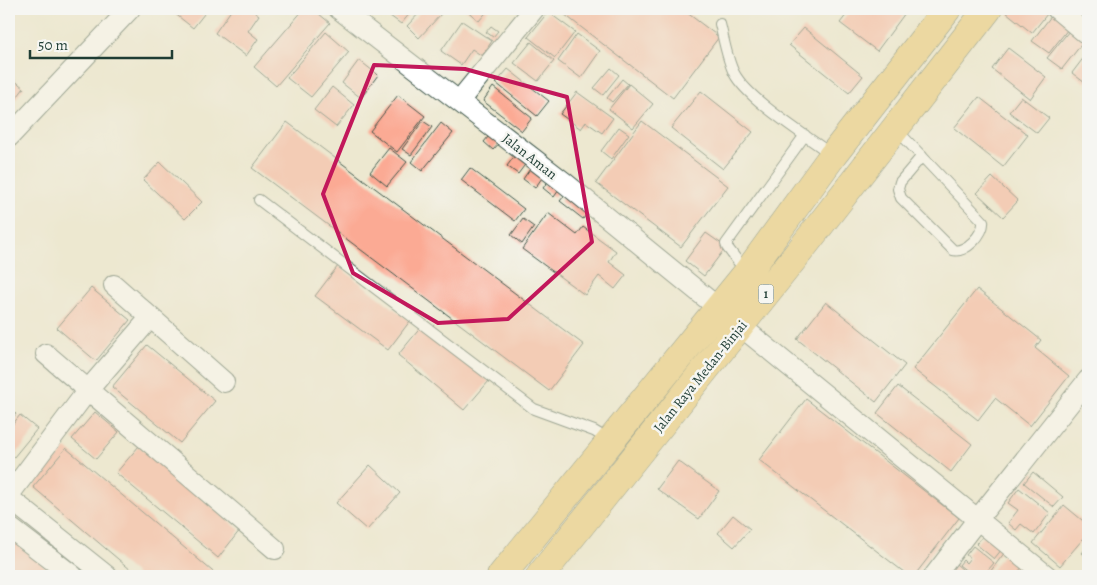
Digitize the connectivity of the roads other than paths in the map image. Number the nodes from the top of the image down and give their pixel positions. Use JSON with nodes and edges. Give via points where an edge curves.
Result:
{"nodes":[{"id":1,"x":130,"y":9,"type":"edge"},
{"id":2,"x":339,"y":9,"type":"edge"},
{"id":3,"x":534,"y":9,"type":"edge"},
{"id":4,"x":947,"y":9,"type":"edge"},
{"id":5,"x":988,"y":9,"type":"edge"},
{"id":6,"x":1057,"y":9,"type":"edge"},
{"id":7,"x":720,"y":24,"type":"dead end"},
{"id":8,"x":1088,"y":35,"type":"edge"},
{"id":9,"x":458,"y":101,"type":"junction"},
{"id":10,"x":896,"y":128,"type":"junction"},
{"id":11,"x":805,"y":135,"type":"junction"},
{"id":12,"x":9,"y":137,"type":"edge"},
{"id":13,"x":833,"y":155,"type":"junction"},
{"id":14,"x":922,"y":156,"type":"junction"},
{"id":15,"x":259,"y":200,"type":"dead end"},
{"id":16,"x":747,"y":273,"type":"junction"},
{"id":17,"x":114,"y":285,"type":"dead end"},
{"id":18,"x":717,"y":308,"type":"junction"},
{"id":19,"x":150,"y":318,"type":"junction"},
{"id":20,"x":740,"y":326,"type":"junction"},
{"id":21,"x":46,"y":354,"type":"dead end"},
{"id":22,"x":1088,"y":380,"type":"edge"},
{"id":23,"x":224,"y":382,"type":"dead end"},
{"id":24,"x":88,"y":390,"type":"junction"},
{"id":25,"x":610,"y":441,"type":"junction"},
{"id":26,"x":9,"y":496,"type":"edge"},
{"id":27,"x":25,"y":511,"type":"junction"},
{"id":28,"x":977,"y":520,"type":"junction"},
{"id":29,"x":10,"y":528,"type":"edge"},
{"id":30,"x":275,"y":549,"type":"dead end"},
{"id":31,"x":73,"y":576,"type":"edge"},
{"id":32,"x":107,"y":576,"type":"edge"},
{"id":33,"x":502,"y":576,"type":"edge"},
{"id":34,"x":540,"y":576,"type":"edge"},
{"id":35,"x":934,"y":576,"type":"edge"},
{"id":36,"x":1047,"y":576,"type":"edge"}],
"edges":[{"from":1,"to":12,"type":"street"},
{"from":2,"to":9,"type":"street","name":"Jalan Aman"},
{"from":3,"to":9,"type":"street"},
{"from":4,"to":13,"type":"highway","name":"Jalan Raya Medan-Binjai","number":"1"},
{"from":5,"to":10,"type":"highway","name":"Jalan Raya Medan-Binjai","number":"1"},
{"from":6,"to":8,"type":"street"},
{"from":7,"to":11,"type":"lane","via":[[734,73],[746,89]]},
{"from":9,"to":18,"type":"street","name":"Jalan Aman","via":[[566,183]]},
{"from":10,"to":14,"type":"lane"},
{"from":10,"to":20,"type":"highway","name":"Jalan Raya Medan-Binjai","number":"1"},
{"from":11,"to":13,"type":"lane"},
{"from":11,"to":16,"type":"lane","via":[[726,244]]},
{"from":13,"to":16,"type":"highway","name":"Jalan Raya Medan-Binjai","number":"1"},
{"from":14,"to":14,"type":"lane","via":[[900,182],[901,198],[953,250],[964,250],[981,232],[983,221]]},
{"from":15,"to":25,"type":"lane","via":[[534,409],[594,431]]},
{"from":16,"to":18,"type":"highway","name":"Jalan Raya Medan-Binjai","number":"1"},
{"from":17,"to":19,"type":"street"},
{"from":18,"to":20,"type":"street","name":"Jalan Aman"},
{"from":18,"to":25,"type":"highway","name":"Jalan Raya Medan-Binjai","number":"1"},
{"from":19,"to":23,"type":"street"},
{"from":19,"to":24,"type":"street"},
{"from":20,"to":28,"type":"street","name":"Jalan Aman"},
{"from":20,"to":34,"type":"highway","name":"Jalan Raya Medan-Binjai","number":"1"},
{"from":21,"to":24,"type":"street"},
{"from":22,"to":28,"type":"street"},
{"from":24,"to":26,"type":"street"},
{"from":24,"to":30,"type":"street"},
{"from":25,"to":33,"type":"highway","name":"Jalan Raya Medan-Binjai","number":"1"},
{"from":26,"to":27,"type":"street"},
{"from":27,"to":29,"type":"street"},
{"from":27,"to":32,"type":"street"},
{"from":28,"to":35,"type":"street"},
{"from":28,"to":36,"type":"street","name":"Jalan Aman"},
{"from":29,"to":31,"type":"street"}]}
